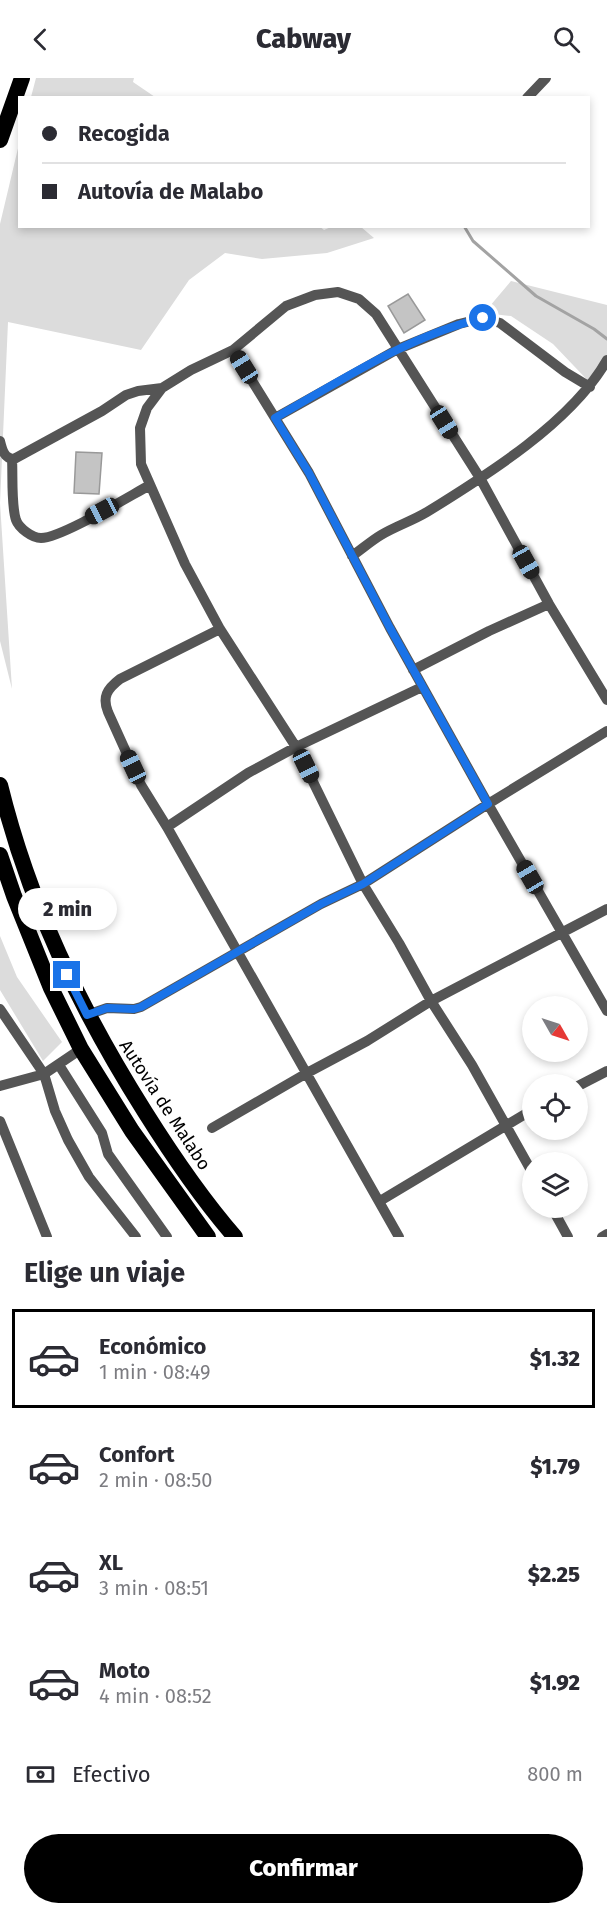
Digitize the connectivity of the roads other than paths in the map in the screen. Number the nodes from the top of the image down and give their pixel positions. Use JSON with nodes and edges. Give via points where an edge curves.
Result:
{"nodes":[{"id":1,"x":21,"y":78,"type":"edge"},
{"id":2,"x":546,"y":78,"type":"edge"},
{"id":3,"x":529,"y":96,"type":"edge"},
{"id":4,"x":0,"y":140,"type":"edge"},
{"id":5,"x":398,"y":349,"type":"junction"},
{"id":6,"x":233,"y":350,"type":"junction"},
{"id":7,"x":604,"y":365,"type":"edge"},
{"id":8,"x":590,"y":387,"type":"junction"},
{"id":9,"x":162,"y":388,"type":"junction"},
{"id":10,"x":275,"y":418,"type":"junction"},
{"id":11,"x":0,"y":441,"type":"edge"},
{"id":12,"x":12,"y":459,"type":"junction"},
{"id":13,"x":480,"y":478,"type":"junction"},
{"id":14,"x":150,"y":485,"type":"junction"},
{"id":15,"x":352,"y":556,"type":"junction"},
{"id":16,"x":549,"y":604,"type":"junction"},
{"id":17,"x":220,"y":629,"type":"junction"},
{"id":18,"x":413,"y":670,"type":"junction"},
{"id":19,"x":422,"y":687,"type":"junction"},
{"id":20,"x":607,"y":700,"type":"edge"},
{"id":21,"x":607,"y":731,"type":"edge"},
{"id":22,"x":296,"y":747,"type":"junction"},
{"id":23,"x":0,"y":785,"type":"edge"},
{"id":24,"x":488,"y":804,"type":"junction"},
{"id":25,"x":167,"y":827,"type":"junction"},
{"id":26,"x":0,"y":855,"type":"edge"},
{"id":27,"x":363,"y":884,"type":"junction"},
{"id":28,"x":607,"y":909,"type":"edge"},
{"id":29,"x":561,"y":932,"type":"junction"},
{"id":30,"x":238,"y":952,"type":"junction"},
{"id":31,"x":431,"y":1000,"type":"junction"},
{"id":32,"x":0,"y":1009,"type":"edge"},
{"id":33,"x":607,"y":1011,"type":"edge"},
{"id":34,"x":87,"y":1015,"type":"junction"},
{"id":35,"x":81,"y":1049,"type":"junction"},
{"id":36,"x":59,"y":1065,"type":"junction"},
{"id":37,"x":607,"y":1071,"type":"edge"},
{"id":38,"x":307,"y":1072,"type":"junction"},
{"id":39,"x":44,"y":1074,"type":"junction"},
{"id":40,"x":588,"y":1081,"type":"edge"},
{"id":41,"x":0,"y":1086,"type":"edge"},
{"id":42,"x":522,"y":1116,"type":"edge"},
{"id":43,"x":0,"y":1121,"type":"edge"},
{"id":44,"x":507,"y":1124,"type":"junction"},
{"id":45,"x":212,"y":1128,"type":"dead end"},
{"id":46,"x":522,"y":1153,"type":"edge"},
{"id":47,"x":380,"y":1201,"type":"junction"},
{"id":48,"x":558,"y":1218,"type":"edge"},
{"id":49,"x":607,"y":1234,"type":"edge"},
{"id":50,"x":47,"y":1237,"type":"edge"},
{"id":51,"x":135,"y":1237,"type":"edge"},
{"id":52,"x":167,"y":1237,"type":"edge"},
{"id":53,"x":208,"y":1237,"type":"edge"},
{"id":54,"x":235,"y":1237,"type":"edge"},
{"id":55,"x":399,"y":1237,"type":"edge"},
{"id":56,"x":568,"y":1237,"type":"edge"},
{"id":57,"x":602,"y":1237,"type":"edge"}],
"edges":[{"from":1,"to":4,"type":"highway"},
{"from":2,"to":3,"type":"street"},
{"from":5,"to":6,"type":"street","via":[[376,314],[359,299],[338,292],[315,295],[286,306]]},
{"from":5,"to":8,"type":"street","via":[[483,318],[500,322]]},
{"from":5,"to":10,"type":"street"},
{"from":5,"to":13,"type":"street"},
{"from":6,"to":9,"type":"street"},
{"from":6,"to":10,"type":"street"},
{"from":7,"to":8,"type":"street"},
{"from":8,"to":13,"type":"street","via":[[531,441]]},
{"from":9,"to":12,"type":"street","via":[[126,395]]},
{"from":9,"to":14,"type":"street","via":[[147,408],[140,428],[141,464]]},
{"from":10,"to":15,"type":"street"},
{"from":11,"to":12,"type":"street"},
{"from":12,"to":14,"type":"street","via":[[15,519],[39,538],[86,520]]},
{"from":13,"to":15,"type":"street","via":[[425,513],[380,535]]},
{"from":13,"to":16,"type":"street"},
{"from":14,"to":17,"type":"street","via":[[185,564]]},
{"from":15,"to":18,"type":"street"},
{"from":16,"to":18,"type":"street"},
{"from":16,"to":20,"type":"street"},
{"from":17,"to":22,"type":"street"},
{"from":17,"to":25,"type":"street","via":[[120,679],[105,695],[104,703],[141,785]]},
{"from":18,"to":19,"type":"street"},
{"from":19,"to":22,"type":"street"},
{"from":19,"to":24,"type":"street"},
{"from":21,"to":24,"type":"street"},
{"from":22,"to":25,"type":"street","via":[[232,782]]},
{"from":22,"to":27,"type":"street"},
{"from":23,"to":34,"type":"highway","name":"Autovía de Malabo","via":[[29,882]]},
{"from":24,"to":27,"type":"street"},
{"from":24,"to":29,"type":"street"},
{"from":25,"to":30,"type":"street"},
{"from":26,"to":35,"type":"highway","via":[[51,988]]},
{"from":27,"to":30,"type":"street"},
{"from":27,"to":31,"type":"street"},
{"from":28,"to":29,"type":"street"},
{"from":29,"to":31,"type":"street"},
{"from":29,"to":33,"type":"street"},
{"from":30,"to":34,"type":"street","via":[[141,1007],[107,1008]]},
{"from":30,"to":38,"type":"street"},
{"from":31,"to":38,"type":"street","via":[[367,1041]]},
{"from":31,"to":44,"type":"street"},
{"from":32,"to":39,"type":"street"},
{"from":34,"to":54,"type":"highway","name":"Autovía de Malabo","via":[[180,1167]]},
{"from":35,"to":36,"type":"street"},
{"from":35,"to":53,"type":"highway","via":[[132,1131]]},
{"from":36,"to":39,"type":"street"},
{"from":36,"to":52,"type":"street","via":[[102,1132],[108,1154]]},
{"from":37,"to":40,"type":"street"},
{"from":38,"to":45,"type":"street"},
{"from":38,"to":47,"type":"street"},
{"from":39,"to":41,"type":"street"},
{"from":39,"to":51,"type":"street","via":[[68,1140],[89,1177]]},
{"from":42,"to":44,"type":"street"},
{"from":43,"to":50,"type":"street"},
{"from":44,"to":46,"type":"street"},
{"from":44,"to":47,"type":"street"},
{"from":47,"to":55,"type":"street"},
{"from":48,"to":56,"type":"street"},
{"from":49,"to":57,"type":"street"}]}
